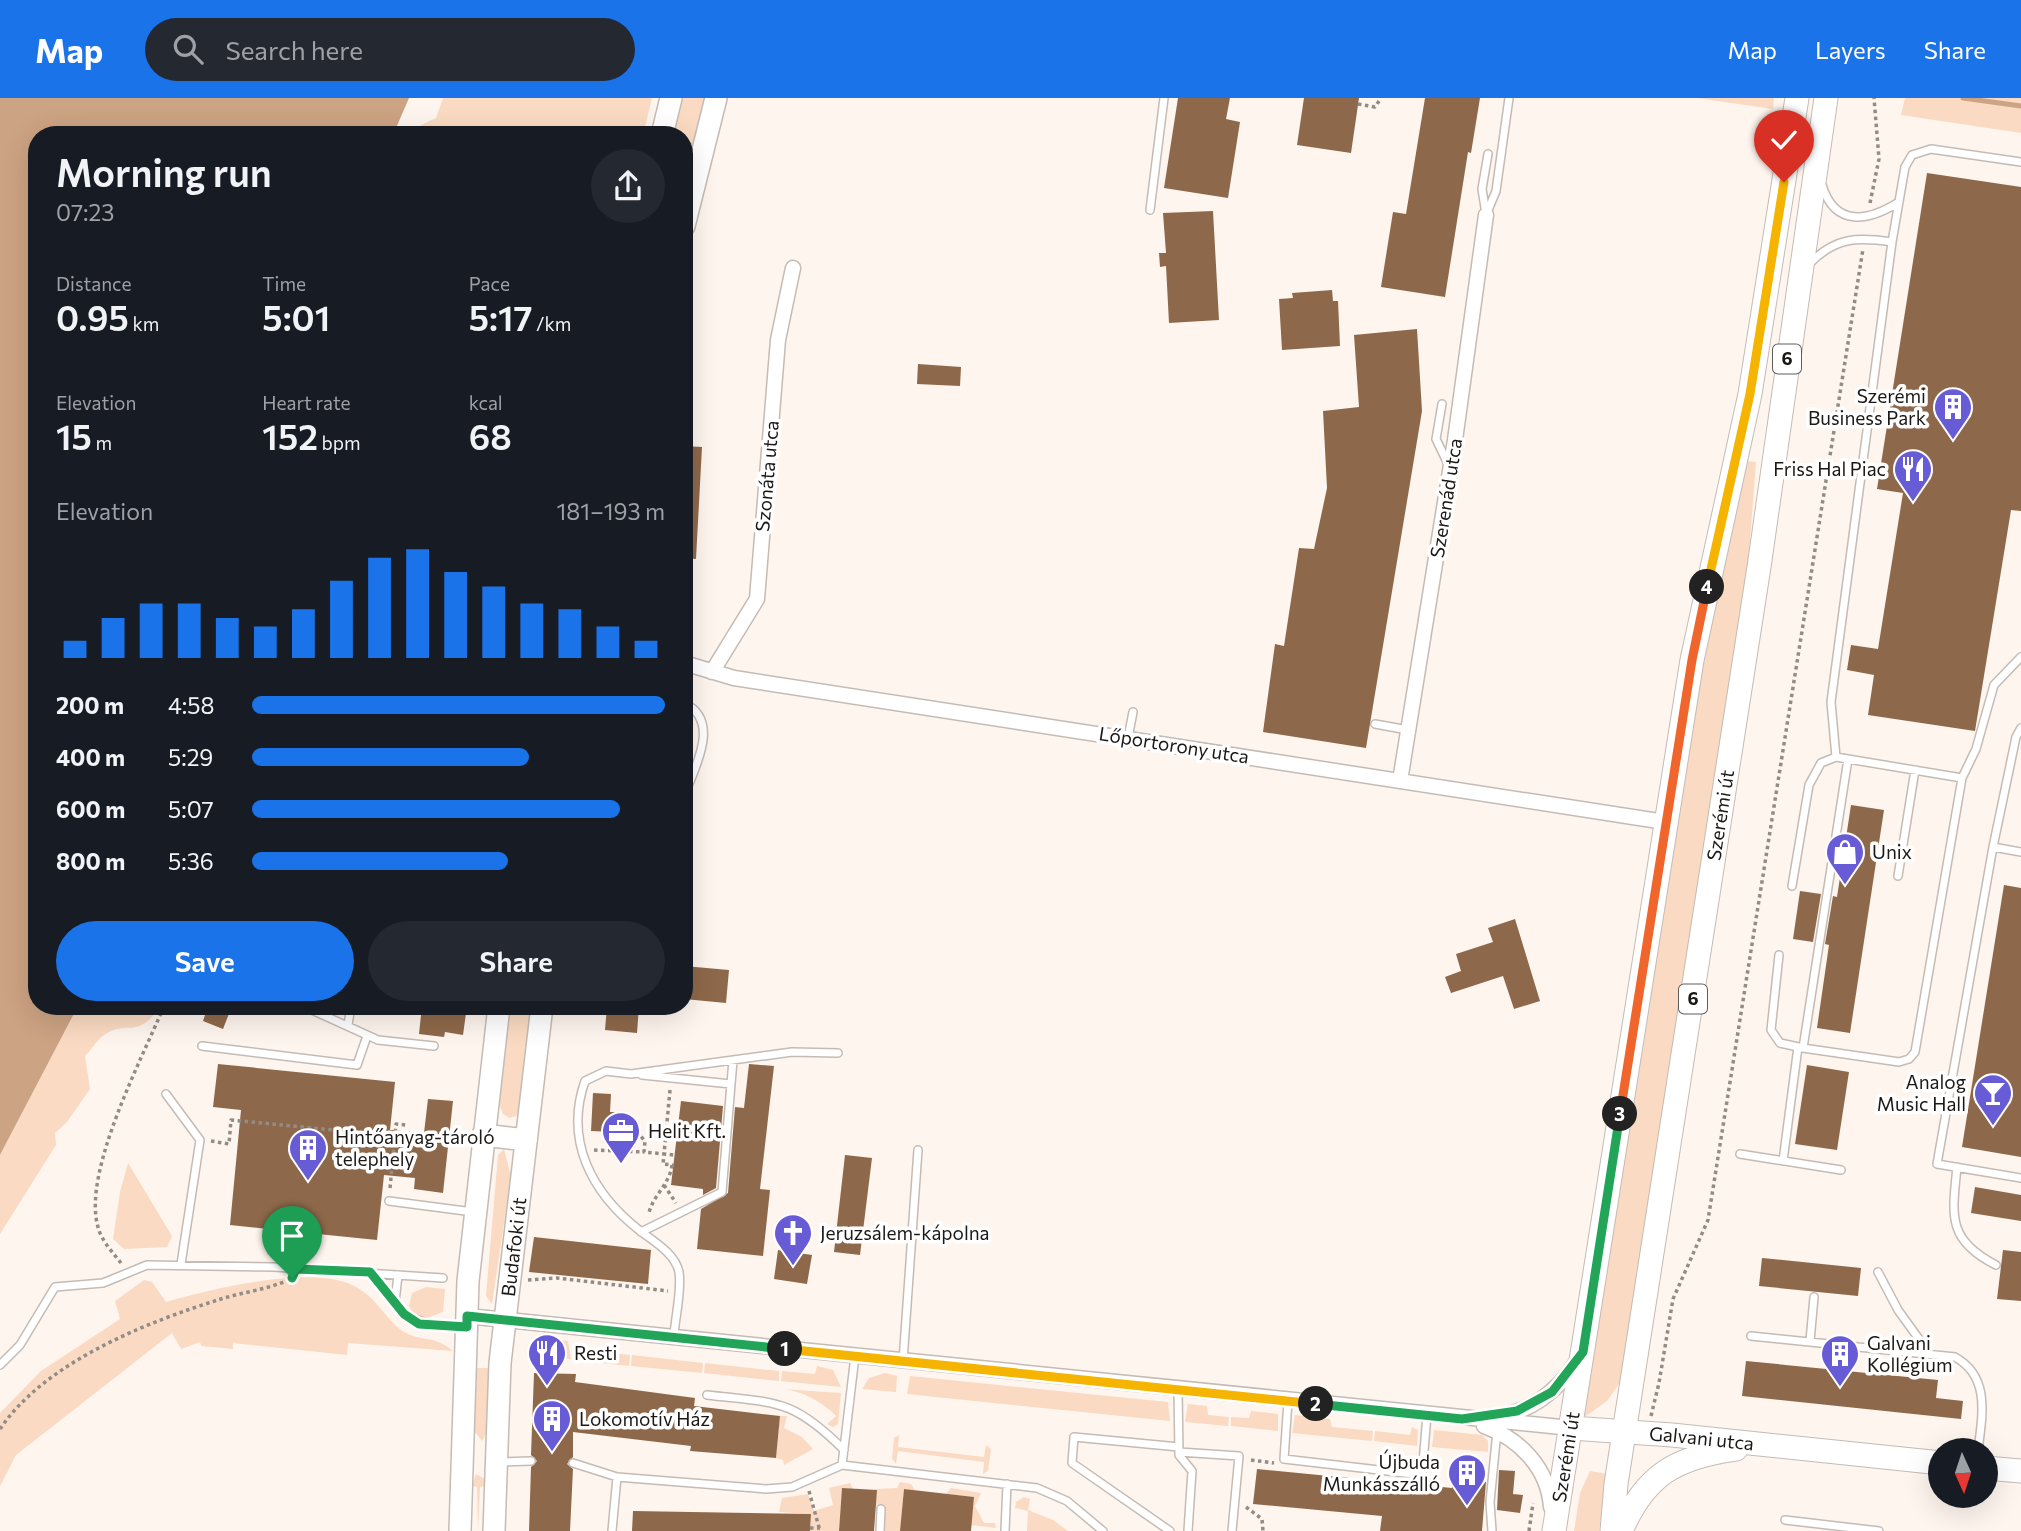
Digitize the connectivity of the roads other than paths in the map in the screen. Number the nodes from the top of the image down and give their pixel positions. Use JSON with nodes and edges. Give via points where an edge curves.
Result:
{"nodes":[{"id":1,"x":671,"y":98,"type":"edge"},
{"id":2,"x":716,"y":98,"type":"edge"},
{"id":3,"x":1164,"y":98,"type":"edge"},
{"id":4,"x":1509,"y":98,"type":"edge"},
{"id":5,"x":1797,"y":98,"type":"edge"},
{"id":6,"x":1826,"y":98,"type":"edge"},
{"id":7,"x":664,"y":126,"type":"edge"},
{"id":8,"x":1488,"y":154,"type":"dead end"},
{"id":9,"x":2021,"y":162,"type":"edge"},
{"id":10,"x":1816,"y":166,"type":"junction"},
{"id":11,"x":693,"y":190,"type":"edge"},
{"id":12,"x":1899,"y":202,"type":"junction"},
{"id":13,"x":1150,"y":210,"type":"dead end"},
{"id":14,"x":1486,"y":215,"type":"junction"},
{"id":15,"x":1892,"y":242,"type":"junction"},
{"id":16,"x":793,"y":268,"type":"dead end"},
{"id":17,"x":1799,"y":273,"type":"junction"},
{"id":18,"x":1442,"y":404,"type":"dead end"},
{"id":19,"x":1450,"y":469,"type":"junction"},
{"id":20,"x":2021,"y":657,"type":"edge"},
{"id":21,"x":693,"y":666,"type":"edge"},
{"id":22,"x":712,"y":672,"type":"junction"},
{"id":23,"x":693,"y":711,"type":"edge"},
{"id":24,"x":1133,"y":712,"type":"dead end"},
{"id":25,"x":1375,"y":724,"type":"dead end"},
{"id":26,"x":2021,"y":728,"type":"edge"},
{"id":27,"x":1408,"y":730,"type":"junction"},
{"id":28,"x":1128,"y":738,"type":"junction"},
{"id":29,"x":1836,"y":758,"type":"junction"},
{"id":30,"x":1848,"y":759,"type":"junction"},
{"id":31,"x":1915,"y":770,"type":"junction"},
{"id":32,"x":693,"y":774,"type":"edge"},
{"id":33,"x":1962,"y":778,"type":"junction"},
{"id":34,"x":1400,"y":781,"type":"junction"},
{"id":35,"x":1665,"y":822,"type":"junction"},
{"id":36,"x":1993,"y":847,"type":"junction"},
{"id":37,"x":2021,"y":852,"type":"edge"},
{"id":38,"x":1898,"y":876,"type":"dead end"},
{"id":39,"x":1792,"y":886,"type":"dead end"},
{"id":40,"x":1779,"y":955,"type":"dead end"},
{"id":41,"x":324,"y":1015,"type":"edge"},
{"id":42,"x":350,"y":1015,"type":"edge"},
{"id":43,"x":498,"y":1015,"type":"edge"},
{"id":44,"x":541,"y":1015,"type":"edge"},
{"id":45,"x":348,"y":1025,"type":"junction"},
{"id":46,"x":367,"y":1036,"type":"junction"},
{"id":47,"x":202,"y":1046,"type":"dead end"},
{"id":48,"x":434,"y":1046,"type":"dead end"},
{"id":49,"x":1801,"y":1047,"type":"junction"},
{"id":50,"x":838,"y":1053,"type":"dead end"},
{"id":51,"x":733,"y":1060,"type":"junction"},
{"id":52,"x":631,"y":1074,"type":"junction"},
{"id":53,"x":731,"y":1084,"type":"junction"},
{"id":54,"x":166,"y":1094,"type":"dead end"},
{"id":55,"x":483,"y":1135,"type":"junction"},
{"id":56,"x":526,"y":1140,"type":"junction"},
{"id":57,"x":918,"y":1150,"type":"dead end"},
{"id":58,"x":1740,"y":1154,"type":"dead end"},
{"id":59,"x":1783,"y":1161,"type":"junction"},
{"id":60,"x":1957,"y":1167,"type":"junction"},
{"id":61,"x":1841,"y":1170,"type":"dead end"},
{"id":62,"x":2021,"y":1178,"type":"edge"},
{"id":63,"x":389,"y":1201,"type":"road end"},
{"id":64,"x":474,"y":1212,"type":"junction"},
{"id":65,"x":643,"y":1230,"type":"junction"},
{"id":66,"x":181,"y":1264,"type":"junction"},
{"id":67,"x":1996,"y":1265,"type":"dead end"},
{"id":68,"x":370,"y":1272,"type":"junction"},
{"id":69,"x":1878,"y":1272,"type":"dead end"},
{"id":70,"x":398,"y":1275,"type":"junction"},
{"id":71,"x":443,"y":1278,"type":"dead end"},
{"id":72,"x":1814,"y":1297,"type":"dead end"},
{"id":73,"x":395,"y":1303,"type":"junction"},
{"id":74,"x":505,"y":1320,"type":"junction"},
{"id":75,"x":467,"y":1322,"type":"junction"},
{"id":76,"x":1751,"y":1336,"type":"dead end"},
{"id":77,"x":674,"y":1337,"type":"junction"},
{"id":78,"x":1810,"y":1342,"type":"junction"},
{"id":79,"x":1583,"y":1352,"type":"junction"},
{"id":80,"x":1929,"y":1353,"type":"junction"},
{"id":81,"x":855,"y":1356,"type":"junction"},
{"id":82,"x":903,"y":1361,"type":"junction"},
{"id":83,"x":0,"y":1365,"type":"edge"},
{"id":84,"x":1178,"y":1389,"type":"junction"},
{"id":85,"x":707,"y":1395,"type":"dead end"},
{"id":86,"x":1288,"y":1401,"type":"junction"},
{"id":87,"x":1427,"y":1415,"type":"junction"},
{"id":88,"x":1462,"y":1419,"type":"junction"},
{"id":89,"x":1571,"y":1428,"type":"junction"},
{"id":90,"x":1497,"y":1431,"type":"junction"},
{"id":91,"x":1625,"y":1431,"type":"junction"},
{"id":92,"x":1979,"y":1438,"type":"edge"},
{"id":93,"x":1765,"y":1445,"type":"junction"},
{"id":94,"x":1179,"y":1449,"type":"junction"},
{"id":95,"x":844,"y":1450,"type":"junction"},
{"id":96,"x":462,"y":1460,"type":"junction"},
{"id":97,"x":531,"y":1461,"type":"dead end"},
{"id":98,"x":496,"y":1462,"type":"junction"},
{"id":99,"x":1928,"y":1462,"type":"edge"},
{"id":100,"x":573,"y":1463,"type":"dead end"},
{"id":101,"x":842,"y":1465,"type":"junction"},
{"id":102,"x":1998,"y":1469,"type":"edge"},
{"id":103,"x":2021,"y":1471,"type":"edge"},
{"id":104,"x":617,"y":1476,"type":"junction"},
{"id":105,"x":1007,"y":1484,"type":"junction"},
{"id":106,"x":881,"y":1509,"type":"dead end"},
{"id":107,"x":1785,"y":1520,"type":"dead end"},
{"id":108,"x":460,"y":1531,"type":"edge"},
{"id":109,"x":494,"y":1531,"type":"edge"},
{"id":110,"x":612,"y":1531,"type":"edge"},
{"id":111,"x":880,"y":1531,"type":"edge"},
{"id":112,"x":1005,"y":1531,"type":"edge"},
{"id":113,"x":1103,"y":1531,"type":"edge"},
{"id":114,"x":1170,"y":1531,"type":"edge"},
{"id":115,"x":1188,"y":1531,"type":"edge"},
{"id":116,"x":1232,"y":1531,"type":"edge"},
{"id":117,"x":1492,"y":1531,"type":"edge"},
{"id":118,"x":1554,"y":1531,"type":"edge"},
{"id":119,"x":1612,"y":1531,"type":"edge"},
{"id":120,"x":1621,"y":1531,"type":"edge"},
{"id":121,"x":1879,"y":1531,"type":"edge"}],
"edges":[{"from":1,"to":7,"type":"main road"},
{"from":2,"to":11,"type":"main road"},
{"from":3,"to":13,"type":"lane"},
{"from":4,"to":14,"type":"lane","via":[[1496,191]]},
{"from":5,"to":35,"type":"main road","name":"Szerémi út","number":"6","via":[[1750,394],[1697,635]]},
{"from":6,"to":10,"type":"main road","name":"Szerémi út","number":"6"},
{"from":8,"to":14,"type":"lane","via":[[1482,189]]},
{"from":9,"to":12,"type":"lane","via":[[1918,151],[1905,167]]},
{"from":10,"to":12,"type":"lane","via":[[1832,204],[1847,215],[1868,218]]},
{"from":10,"to":17,"type":"main road","name":"Szerémi út","number":"6"},
{"from":12,"to":15,"type":"lane"},
{"from":14,"to":19,"type":"street","name":"Szerenád utca"},
{"from":15,"to":17,"type":"lane","via":[[1865,237],[1839,241]]},
{"from":15,"to":29,"type":"lane","via":[[1831,702]]},
{"from":16,"to":22,"type":"street","name":"Szonáta utca","via":[[778,340],[757,599]]},
{"from":17,"to":91,"type":"main road","name":"Szerémi út","number":"6","via":[[1759,567]]},
{"from":18,"to":19,"type":"lane","via":[[1436,439]]},
{"from":19,"to":27,"type":"street","name":"Szerenád utca"},
{"from":20,"to":33,"type":"lane","via":[[1994,685],[1976,749]]},
{"from":21,"to":22,"type":"street","name":"Lőportorony utca"},
{"from":22,"to":28,"type":"street","name":"Lőportorony utca"},
{"from":23,"to":32,"type":"lane","via":[[704,736]]},
{"from":24,"to":28,"type":"lane"},
{"from":25,"to":27,"type":"lane"},
{"from":26,"to":36,"type":"lane"},
{"from":27,"to":34,"type":"street","name":"Szerenád utca"},
{"from":28,"to":34,"type":"street","name":"Lőportorony utca"},
{"from":29,"to":30,"type":"lane"},
{"from":29,"to":39,"type":"lane","via":[[1821,763],[1809,785]]},
{"from":30,"to":31,"type":"lane"},
{"from":30,"to":49,"type":"lane"},
{"from":31,"to":33,"type":"lane"},
{"from":31,"to":38,"type":"lane"},
{"from":33,"to":49,"type":"lane","via":[[1913,1056],[1893,1062]]},
{"from":34,"to":35,"type":"street","name":"Lőportorony utca"},
{"from":35,"to":79,"type":"main road","name":"Szerémi út","number":"6"},
{"from":36,"to":37,"type":"lane"},
{"from":36,"to":60,"type":"lane","via":[[1937,1164]]},
{"from":40,"to":49,"type":"lane","via":[[1771,1030],[1780,1043]]},
{"from":41,"to":45,"type":"lane"},
{"from":42,"to":45,"type":"lane"},
{"from":43,"to":55,"type":"main road","name":"Budafoki út"},
{"from":44,"to":56,"type":"main road","name":"Budafoki út"},
{"from":45,"to":46,"type":"lane"},
{"from":46,"to":47,"type":"lane","via":[[357,1065]]},
{"from":46,"to":48,"type":"lane"},
{"from":49,"to":59,"type":"lane"},
{"from":50,"to":51,"type":"lane","via":[[792,1052]]},
{"from":51,"to":52,"type":"lane"},
{"from":51,"to":53,"type":"lane"},
{"from":52,"to":53,"type":"lane"},
{"from":52,"to":65,"type":"lane","via":[[606,1071],[585,1081],[576,1122],[579,1149],[603,1196]]},
{"from":53,"to":65,"type":"lane","via":[[722,1192]]},
{"from":54,"to":66,"type":"lane","via":[[200,1140]]},
{"from":55,"to":56,"type":"main road"},
{"from":55,"to":64,"type":"main road","name":"Budafoki út"},
{"from":56,"to":74,"type":"main road","name":"Budafoki út"},
{"from":57,"to":82,"type":"lane"},
{"from":58,"to":59,"type":"lane"},
{"from":59,"to":61,"type":"lane"},
{"from":60,"to":62,"type":"lane"},
{"from":60,"to":67,"type":"lane","via":[[1955,1225],[1976,1254]]},
{"from":63,"to":64,"type":"lane"},
{"from":64,"to":75,"type":"main road","name":"Budafoki út"},
{"from":65,"to":77,"type":"lane","via":[[679,1272]]},
{"from":66,"to":68,"type":"lane"},
{"from":66,"to":83,"type":"lane","via":[[147,1265],[103,1283],[55,1287],[20,1345]]},
{"from":68,"to":70,"type":"lane"},
{"from":68,"to":73,"type":"lane","name":"Galvani utca"},
{"from":69,"to":80,"type":"lane"},
{"from":70,"to":71,"type":"lane"},
{"from":70,"to":73,"type":"lane"},
{"from":72,"to":78,"type":"lane"},
{"from":73,"to":75,"type":"lane","name":"Galvani utca","via":[[419,1324]]},
{"from":74,"to":75,"type":"street","name":"Galvani utca"},
{"from":74,"to":77,"type":"street","name":"Galvani utca"},
{"from":74,"to":98,"type":"main road","name":"Budafoki út"},
{"from":75,"to":96,"type":"main road","name":"Budafoki út"},
{"from":76,"to":78,"type":"lane"},
{"from":77,"to":81,"type":"street","name":"Galvani utca"},
{"from":78,"to":80,"type":"lane"},
{"from":79,"to":88,"type":"street","name":"Galvani utca","via":[[1552,1392],[1533,1405],[1497,1416]]},
{"from":79,"to":89,"type":"main road","name":"Szerémi út","number":"6"},
{"from":80,"to":92,"type":"lane","via":[[1955,1357],[1975,1374],[1982,1393]]},
{"from":81,"to":82,"type":"street","name":"Galvani utca"},
{"from":81,"to":95,"type":"lane"},
{"from":82,"to":84,"type":"street","name":"Galvani utca"},
{"from":84,"to":86,"type":"street","name":"Galvani utca"},
{"from":84,"to":94,"type":"lane"},
{"from":85,"to":95,"type":"lane","via":[[793,1408]]},
{"from":86,"to":87,"type":"street","name":"Galvani utca"},
{"from":86,"to":87,"type":"lane","via":[[1284,1458],[1422,1475]]},
{"from":87,"to":88,"type":"street","name":"Galvani utca"},
{"from":88,"to":89,"type":"street","name":"Galvani utca"},
{"from":88,"to":90,"type":"street","name":"Galvani utca"},
{"from":89,"to":91,"type":"main road","name":"Galvani utca"},
{"from":89,"to":118,"type":"main road","name":"Szerémi út","number":"6"},
{"from":90,"to":117,"type":"lane"},
{"from":90,"to":118,"type":"street","name":"Galvani utca","via":[[1542,1472]]},
{"from":91,"to":93,"type":"main road","name":"Galvani utca"},
{"from":91,"to":119,"type":"main road","name":"Szerémi út","number":"6"},
{"from":93,"to":99,"type":"main road","name":"Galvani utca"},
{"from":93,"to":120,"type":"main road","via":[[1721,1451],[1664,1470],[1637,1498]]},
{"from":94,"to":114,"type":"lane","via":[[1074,1437],[1072,1463]]},
{"from":94,"to":115,"type":"lane","via":[[1192,1471]]},
{"from":94,"to":116,"type":"lane","via":[[1239,1456]]},
{"from":95,"to":101,"type":"lane"},
{"from":96,"to":98,"type":"main road"},
{"from":96,"to":108,"type":"main road","name":"Budafoki út"},
{"from":97,"to":98,"type":"lane"},
{"from":98,"to":109,"type":"main road","name":"Budafoki út"},
{"from":100,"to":104,"type":"lane"},
{"from":101,"to":104,"type":"lane","via":[[806,1482],[766,1489]]},
{"from":101,"to":105,"type":"lane"},
{"from":102,"to":103,"type":"main road"},
{"from":104,"to":110,"type":"lane"},
{"from":105,"to":112,"type":"lane"},
{"from":105,"to":113,"type":"lane","via":[[1037,1488],[1067,1500]]},
{"from":106,"to":111,"type":"lane"},
{"from":107,"to":121,"type":"lane"}]}
